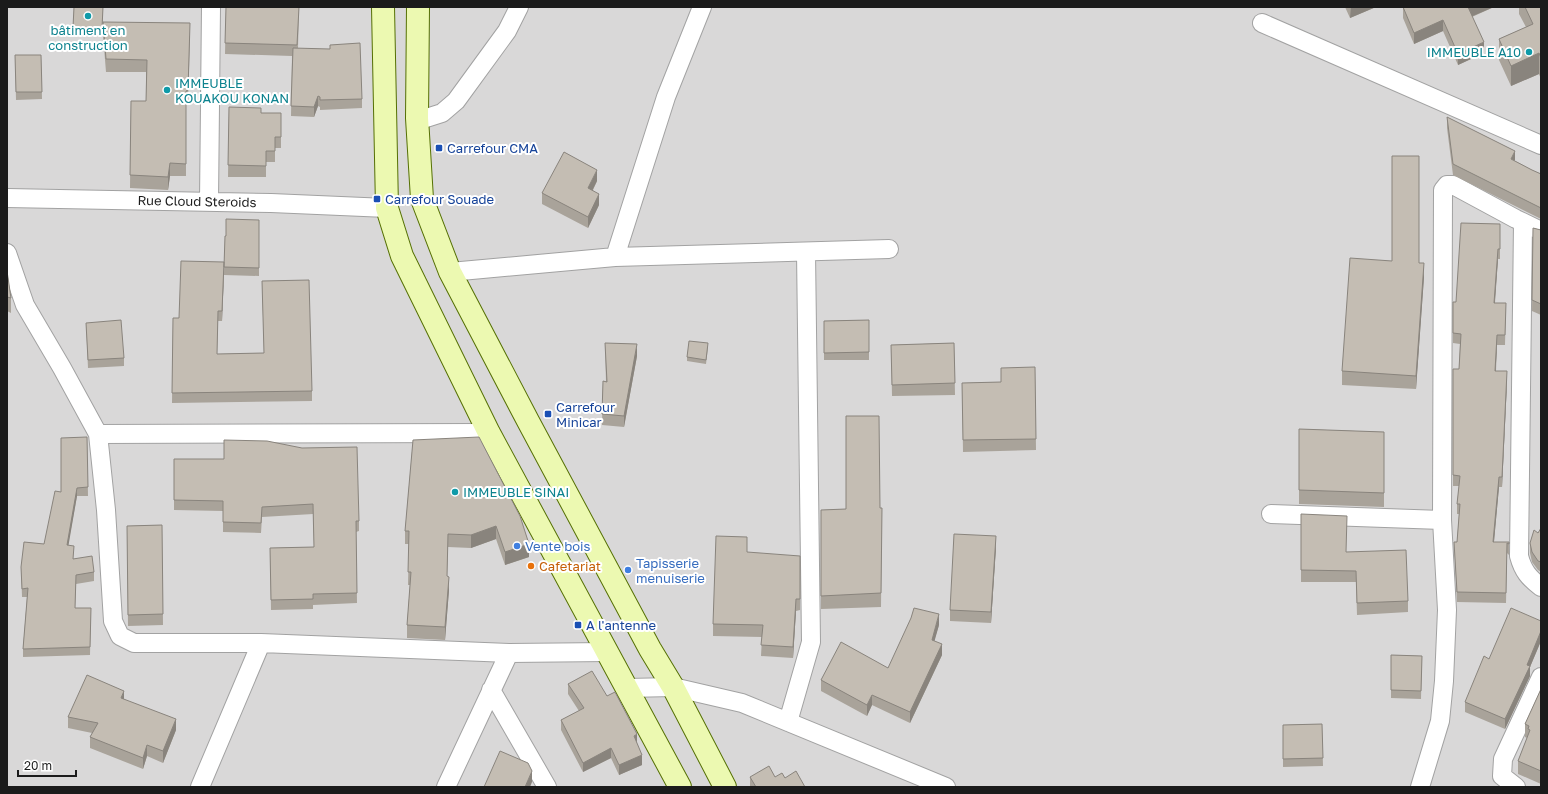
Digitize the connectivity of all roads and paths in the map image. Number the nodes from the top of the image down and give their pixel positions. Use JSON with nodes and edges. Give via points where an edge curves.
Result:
{"nodes":[{"id":1,"x":211,"y":7,"type":"edge"},
{"id":2,"x":383,"y":7,"type":"edge"},
{"id":3,"x":418,"y":7,"type":"edge"},
{"id":4,"x":519,"y":7,"type":"edge"},
{"id":5,"x":702,"y":7,"type":"edge"},
{"id":6,"x":1262,"y":23,"type":"dead end"},
{"id":7,"x":417,"y":118,"type":"junction"},
{"id":8,"x":1541,"y":145,"type":"edge"},
{"id":9,"x":7,"y":198,"type":"edge"},
{"id":10,"x":209,"y":202,"type":"junction"},
{"id":11,"x":387,"y":208,"type":"junction"},
{"id":12,"x":1523,"y":223,"type":"junction"},
{"id":13,"x":1541,"y":231,"type":"edge"},
{"id":14,"x":889,"y":249,"type":"dead end"},
{"id":15,"x":806,"y":252,"type":"junction"},
{"id":16,"x":7,"y":253,"type":"edge"},
{"id":17,"x":615,"y":257,"type":"junction"},
{"id":18,"x":450,"y":272,"type":"junction"},
{"id":19,"x":489,"y":433,"type":"junction"},
{"id":20,"x":98,"y":434,"type":"junction"},
{"id":21,"x":1271,"y":514,"type":"dead end"},
{"id":22,"x":1442,"y":520,"type":"junction"},
{"id":23,"x":1541,"y":587,"type":"edge"},
{"id":24,"x":261,"y":643,"type":"junction"},
{"id":25,"x":608,"y":652,"type":"junction"},
{"id":26,"x":509,"y":653,"type":"junction"},
{"id":27,"x":1541,"y":677,"type":"edge"},
{"id":28,"x":673,"y":687,"type":"junction"},
{"id":29,"x":627,"y":688,"type":"junction"},
{"id":30,"x":491,"y":690,"type":"junction"},
{"id":31,"x":788,"y":722,"type":"junction"},
{"id":32,"x":200,"y":787,"type":"edge"},
{"id":33,"x":446,"y":787,"type":"edge"},
{"id":34,"x":547,"y":787,"type":"edge"},
{"id":35,"x":680,"y":787,"type":"edge"},
{"id":36,"x":725,"y":787,"type":"edge"},
{"id":37,"x":946,"y":787,"type":"edge"},
{"id":38,"x":1420,"y":787,"type":"edge"},
{"id":39,"x":1516,"y":787,"type":"edge"}],
"edges":[{"from":1,"to":10,"type":"street"},
{"from":2,"to":11,"type":"main road"},
{"from":3,"to":7,"type":"main road"},
{"from":4,"to":7,"type":"street","via":[[507,31],[456,101],[442,113],[420,120]]},
{"from":5,"to":17,"type":"street","via":[[666,97]]},
{"from":6,"to":8,"type":"street"},
{"from":7,"to":18,"type":"main road","via":[[422,199]]},
{"from":9,"to":10,"type":"street","name":"Rue Cloud Steroids"},
{"from":10,"to":11,"type":"street","name":"Rue Cloud Steroids"},
{"from":11,"to":19,"type":"main road","via":[[402,256]]},
{"from":12,"to":13,"type":"street"},
{"from":12,"to":22,"type":"street","via":[[1453,185],[1447,185],[1444,190]]},
{"from":12,"to":23,"type":"street","via":[[1519,556],[1529,578]]},
{"from":14,"to":15,"type":"street"},
{"from":15,"to":17,"type":"street"},
{"from":15,"to":31,"type":"street","via":[[810,642]]},
{"from":16,"to":20,"type":"street","via":[[25,305]]},
{"from":17,"to":18,"type":"street"},
{"from":18,"to":28,"type":"main road"},
{"from":19,"to":20,"type":"street"},
{"from":19,"to":25,"type":"main road"},
{"from":20,"to":24,"type":"street","via":[[113,621],[120,636],[134,642]]},
{"from":21,"to":22,"type":"street"},
{"from":22,"to":38,"type":"street","via":[[1447,610],[1444,681],[1440,721]]},
{"from":24,"to":26,"type":"street"},
{"from":24,"to":32,"type":"street"},
{"from":25,"to":26,"type":"street"},
{"from":25,"to":29,"type":"main road"},
{"from":26,"to":30,"type":"street"},
{"from":27,"to":39,"type":"street","via":[[1503,758],[1502,776]]},
{"from":28,"to":29,"type":"street"},
{"from":28,"to":31,"type":"street","via":[[742,704]]},
{"from":28,"to":36,"type":"main road"},
{"from":29,"to":35,"type":"main road"},
{"from":30,"to":33,"type":"street"},
{"from":30,"to":34,"type":"street"},
{"from":31,"to":37,"type":"street"}]}
